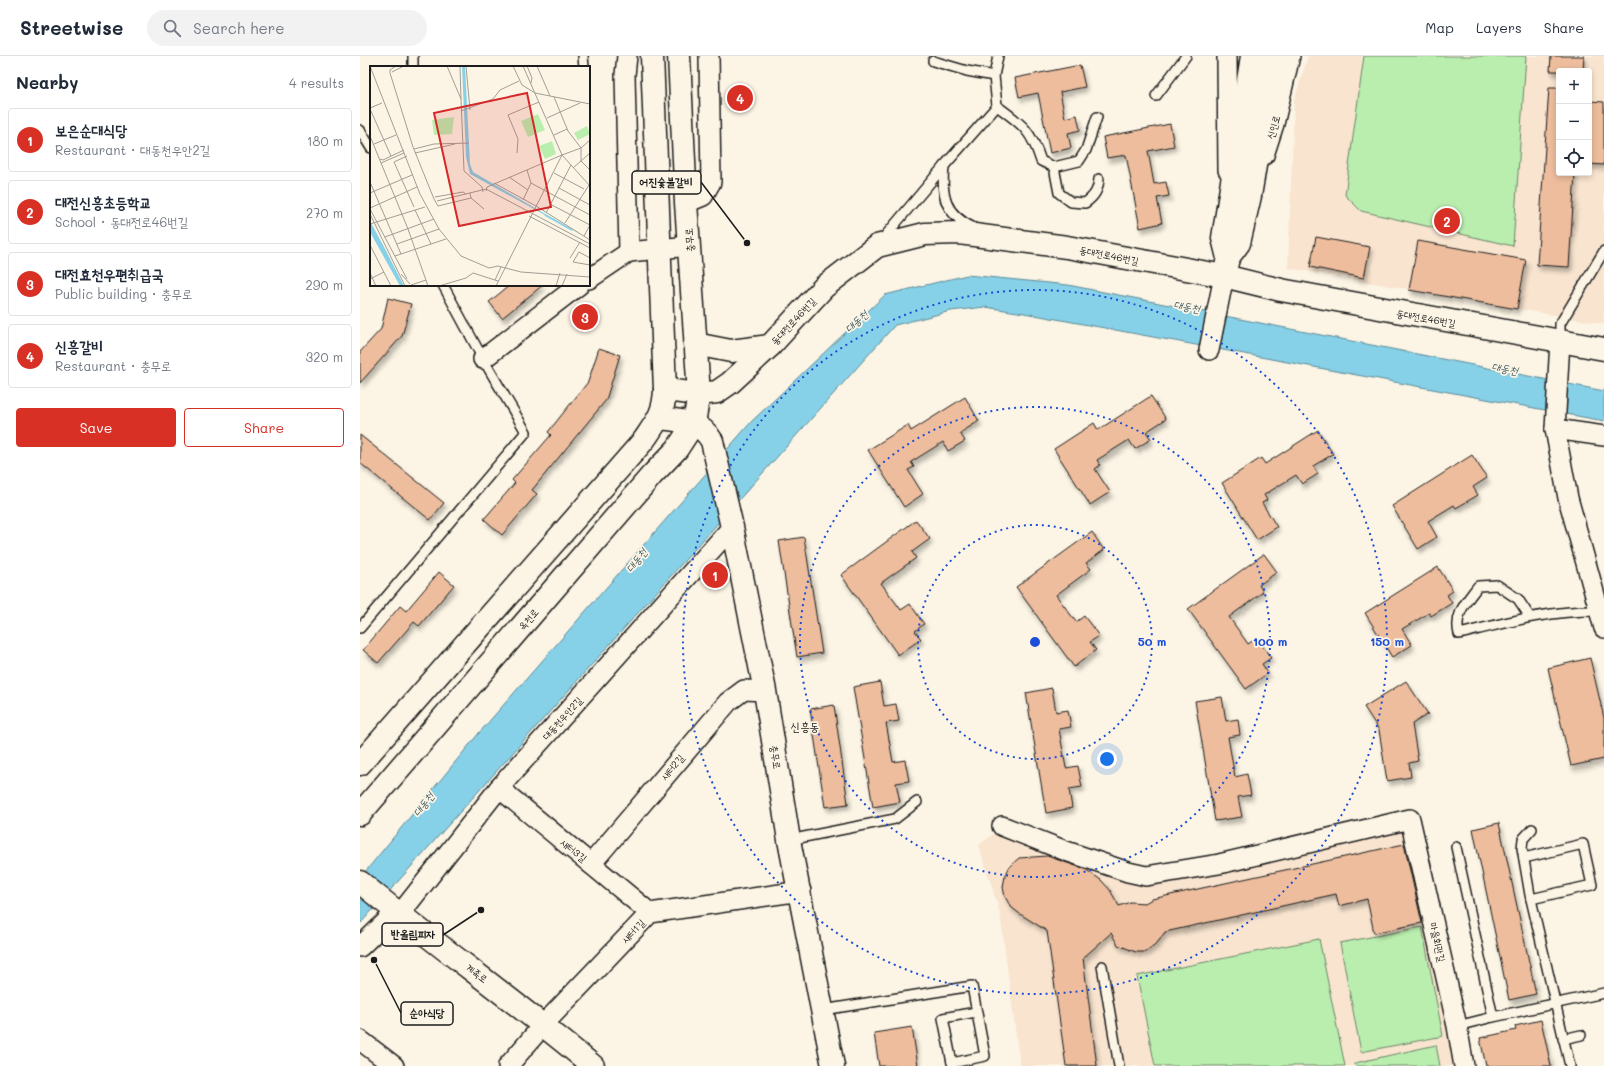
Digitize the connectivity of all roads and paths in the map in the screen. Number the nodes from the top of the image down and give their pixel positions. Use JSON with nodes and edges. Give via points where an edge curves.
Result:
{"nodes":[{"id":1,"x":583,"y":56,"type":"edge"},
{"id":2,"x":627,"y":56,"type":"edge"},
{"id":3,"x":652,"y":56,"type":"edge"},
{"id":4,"x":679,"y":56,"type":"edge"},
{"id":5,"x":708,"y":56,"type":"edge"},
{"id":6,"x":998,"y":56,"type":"edge"},
{"id":7,"x":1186,"y":56,"type":"edge"},
{"id":8,"x":1227,"y":56,"type":"edge"},
{"id":9,"x":1252,"y":56,"type":"edge"},
{"id":10,"x":1273,"y":56,"type":"edge"},
{"id":11,"x":1290,"y":56,"type":"edge"},
{"id":12,"x":933,"y":61,"type":"dead end"},
{"id":13,"x":584,"y":66,"type":"edge"},
{"id":14,"x":994,"y":76,"type":"junction"},
{"id":15,"x":1156,"y":96,"type":"dead end"},
{"id":16,"x":998,"y":106,"type":"junction"},
{"id":17,"x":1097,"y":118,"type":"dead end"},
{"id":18,"x":360,"y":130,"type":"edge"},
{"id":19,"x":370,"y":146,"type":"edge"},
{"id":20,"x":944,"y":166,"type":"junction"},
{"id":21,"x":1054,"y":167,"type":"junction"},
{"id":22,"x":1100,"y":179,"type":"dead end"},
{"id":23,"x":1240,"y":197,"type":"junction"},
{"id":24,"x":686,"y":203,"type":"junction"},
{"id":25,"x":993,"y":237,"type":"junction"},
{"id":26,"x":689,"y":246,"type":"junction"},
{"id":27,"x":877,"y":246,"type":"junction"},
{"id":28,"x":658,"y":249,"type":"junction"},
{"id":29,"x":1604,"y":251,"type":"edge"},
{"id":30,"x":629,"y":252,"type":"junction"},
{"id":31,"x":1224,"y":275,"type":"junction"},
{"id":32,"x":590,"y":278,"type":"edge"},
{"id":33,"x":445,"y":286,"type":"edge"},
{"id":34,"x":578,"y":286,"type":"edge"},
{"id":35,"x":695,"y":344,"type":"junction"},
{"id":36,"x":770,"y":346,"type":"junction"},
{"id":37,"x":1604,"y":349,"type":"edge"},
{"id":38,"x":1209,"y":350,"type":"dead end"},
{"id":39,"x":1559,"y":350,"type":"junction"},
{"id":40,"x":483,"y":359,"type":"junction"},
{"id":41,"x":665,"y":390,"type":"junction"},
{"id":42,"x":699,"y":394,"type":"junction"},
{"id":43,"x":660,"y":418,"type":"junction"},
{"id":44,"x":694,"y":423,"type":"junction"},
{"id":45,"x":1554,"y":425,"type":"junction"},
{"id":46,"x":1604,"y":436,"type":"edge"},
{"id":47,"x":732,"y":527,"type":"junction"},
{"id":48,"x":1602,"y":616,"type":"edge"},
{"id":49,"x":1530,"y":617,"type":"junction"},
{"id":50,"x":360,"y":628,"type":"edge"},
{"id":51,"x":765,"y":691,"type":"junction"},
{"id":52,"x":360,"y":764,"type":"edge"},
{"id":53,"x":498,"y":788,"type":"junction"},
{"id":54,"x":917,"y":802,"type":"dead end"},
{"id":55,"x":360,"y":814,"type":"edge"},
{"id":56,"x":1002,"y":826,"type":"dead end"},
{"id":57,"x":1532,"y":829,"type":"dead end"},
{"id":58,"x":789,"y":840,"type":"junction"},
{"id":59,"x":1456,"y":846,"type":"dead end"},
{"id":60,"x":1524,"y":858,"type":"junction"},
{"id":61,"x":590,"y":864,"type":"junction"},
{"id":62,"x":360,"y":882,"type":"edge"},
{"id":63,"x":801,"y":891,"type":"junction"},
{"id":64,"x":1531,"y":899,"type":"junction"},
{"id":65,"x":393,"y":910,"type":"junction"},
{"id":66,"x":650,"y":912,"type":"junction"},
{"id":67,"x":360,"y":931,"type":"edge"},
{"id":68,"x":360,"y":947,"type":"edge"},
{"id":69,"x":1102,"y":966,"type":"dead end"},
{"id":70,"x":1604,"y":993,"type":"edge"},
{"id":71,"x":1555,"y":1003,"type":"junction"},
{"id":72,"x":823,"y":1010,"type":"junction"},
{"id":73,"x":976,"y":1012,"type":"junction"},
{"id":74,"x":1493,"y":1018,"type":"junction"},
{"id":75,"x":544,"y":1024,"type":"junction"},
{"id":76,"x":1457,"y":1026,"type":"junction"},
{"id":77,"x":1581,"y":1035,"type":"dead end"},
{"id":78,"x":1564,"y":1039,"type":"junction"},
{"id":79,"x":360,"y":1040,"type":"edge"},
{"id":80,"x":391,"y":1065,"type":"edge"},
{"id":81,"x":508,"y":1066,"type":"edge"},
{"id":82,"x":593,"y":1066,"type":"edge"},
{"id":83,"x":833,"y":1066,"type":"edge"},
{"id":84,"x":1119,"y":1066,"type":"edge"},
{"id":85,"x":1464,"y":1066,"type":"edge"},
{"id":86,"x":1570,"y":1066,"type":"edge"}],
"edges":[{"from":1,"to":13,"type":"lane"},
{"from":2,"to":30,"type":"street","via":[[625,75]]},
{"from":3,"to":28,"type":"main road"},
{"from":4,"to":24,"type":"main road","name":"충무로"},
{"from":5,"to":24,"type":"street","via":[[711,182],[703,196]]},
{"from":6,"to":14,"type":"lane"},
{"from":7,"to":15,"type":"lane"},
{"from":8,"to":23,"type":"street","name":"신인로","via":[[1227,163]]},
{"from":9,"to":23,"type":"main road","name":"신인로"},
{"from":10,"to":23,"type":"main road","name":"신인로"},
{"from":11,"to":23,"type":"street","name":"신인로","via":[[1274,124]]},
{"from":12,"to":14,"type":"lane"},
{"from":14,"to":16,"type":"lane"},
{"from":16,"to":20,"type":"lane"},
{"from":16,"to":21,"type":"lane","via":[[1023,125],[1034,141],[1041,161]]},
{"from":17,"to":21,"type":"lane","via":[[1086,150],[1079,160]]},
{"from":18,"to":19,"type":"lane"},
{"from":20,"to":25,"type":"lane","via":[[941,187],[947,206],[964,223]]},
{"from":20,"to":27,"type":"lane"},
{"from":21,"to":22,"type":"lane","via":[[1059,193],[1071,202],[1085,203],[1093,198]]},
{"from":23,"to":31,"type":"main road","name":"신인로","via":[[1223,238]]},
{"from":24,"to":26,"type":"main road","name":"충무로"},
{"from":25,"to":27,"type":"main road","name":"동대전로46번길","via":[[959,233],[925,234]]},
{"from":25,"to":31,"type":"main road","name":"동대전로46번길","via":[[1067,247]]},
{"from":26,"to":28,"type":"street"},
{"from":26,"to":35,"type":"main road","name":"충무로"},
{"from":27,"to":36,"type":"main road","name":"동대전로46번길","via":[[824,287]]},
{"from":28,"to":30,"type":"street"},
{"from":28,"to":41,"type":"main road"},
{"from":29,"to":39,"type":"lane","via":[[1560,324]]},
{"from":30,"to":32,"type":"street"},
{"from":31,"to":38,"type":"street"},
{"from":31,"to":39,"type":"main road","name":"동대전로46번길","via":[[1281,290]]},
{"from":33,"to":40,"type":"lane"},
{"from":34,"to":40,"type":"street"},
{"from":35,"to":36,"type":"main road","via":[[731,351]]},
{"from":35,"to":42,"type":"main road","name":"충무로"},
{"from":36,"to":42,"type":"main road","name":"동대전로46번길","via":[[718,392]]},
{"from":37,"to":39,"type":"main road","name":"동대전로46번길"},
{"from":39,"to":45,"type":"street"},
{"from":40,"to":50,"type":"lane","via":[[526,432]]},
{"from":41,"to":42,"type":"main road","name":"동대전로46번길"},
{"from":41,"to":43,"type":"main road"},
{"from":42,"to":44,"type":"main road","name":"충무로"},
{"from":43,"to":44,"type":"main road"},
{"from":43,"to":52,"type":"main road","via":[[639,446]]},
{"from":44,"to":47,"type":"main road","name":"충무로","via":[[707,432],[712,441]]},
{"from":44,"to":55,"type":"main road","name":"옥천로","via":[[677,449]]},
{"from":45,"to":46,"type":"street"},
{"from":45,"to":48,"type":"street","via":[[1568,498]]},
{"from":47,"to":51,"type":"main road","name":"충무로"},
{"from":47,"to":53,"type":"street","name":"대동천우안2길"},
{"from":48,"to":49,"type":"lane","via":[[1564,611]]},
{"from":49,"to":49,"type":"lane","via":[[1459,634],[1457,624],[1462,607],[1478,586],[1497,585],[1518,599]]},
{"from":51,"to":58,"type":"main road","name":"충무로"},
{"from":51,"to":61,"type":"street","name":"새터2길","via":[[744,690],[728,702]]},
{"from":53,"to":61,"type":"street","name":"새터3길"},
{"from":53,"to":65,"type":"street","name":"대동천우안2길"},
{"from":54,"to":58,"type":"lane","via":[[895,819]]},
{"from":56,"to":76,"type":"street","name":"마을회관길","via":[[1066,851],[1146,876],[1219,864],[1410,819]]},
{"from":57,"to":60,"type":"lane","via":[[1523,839]]},
{"from":58,"to":63,"type":"main road","name":"충무로"},
{"from":59,"to":74,"type":"lane"},
{"from":60,"to":64,"type":"lane"},
{"from":60,"to":64,"type":"lane","via":[[1583,844],[1592,885]]},
{"from":61,"to":66,"type":"street","name":"새터3길"},
{"from":62,"to":65,"type":"main road","name":"계족로"},
{"from":63,"to":66,"type":"street","name":"새터1길"},
{"from":63,"to":72,"type":"main road","name":"충무로"},
{"from":64,"to":71,"type":"lane"},
{"from":65,"to":67,"type":"street"},
{"from":65,"to":68,"type":"street","name":"대동천우안2길"},
{"from":65,"to":75,"type":"main road","name":"계족로"},
{"from":66,"to":75,"type":"street","name":"새터1길"},
{"from":69,"to":84,"type":"lane"},
{"from":70,"to":71,"type":"lane"},
{"from":71,"to":74,"type":"lane"},
{"from":71,"to":78,"type":"lane"},
{"from":72,"to":73,"type":"lane","via":[[972,986]]},
{"from":72,"to":83,"type":"main road","name":"충무로"},
{"from":73,"to":73,"type":"lane","via":[[943,1018],[952,1063],[985,1056]]},
{"from":74,"to":76,"type":"lane"},
{"from":75,"to":81,"type":"street","name":"새터1길"},
{"from":75,"to":82,"type":"main road","name":"계족로"},
{"from":76,"to":85,"type":"street","name":"마을회관길"},
{"from":77,"to":78,"type":"lane"},
{"from":78,"to":86,"type":"lane"},
{"from":79,"to":80,"type":"street"}]}
